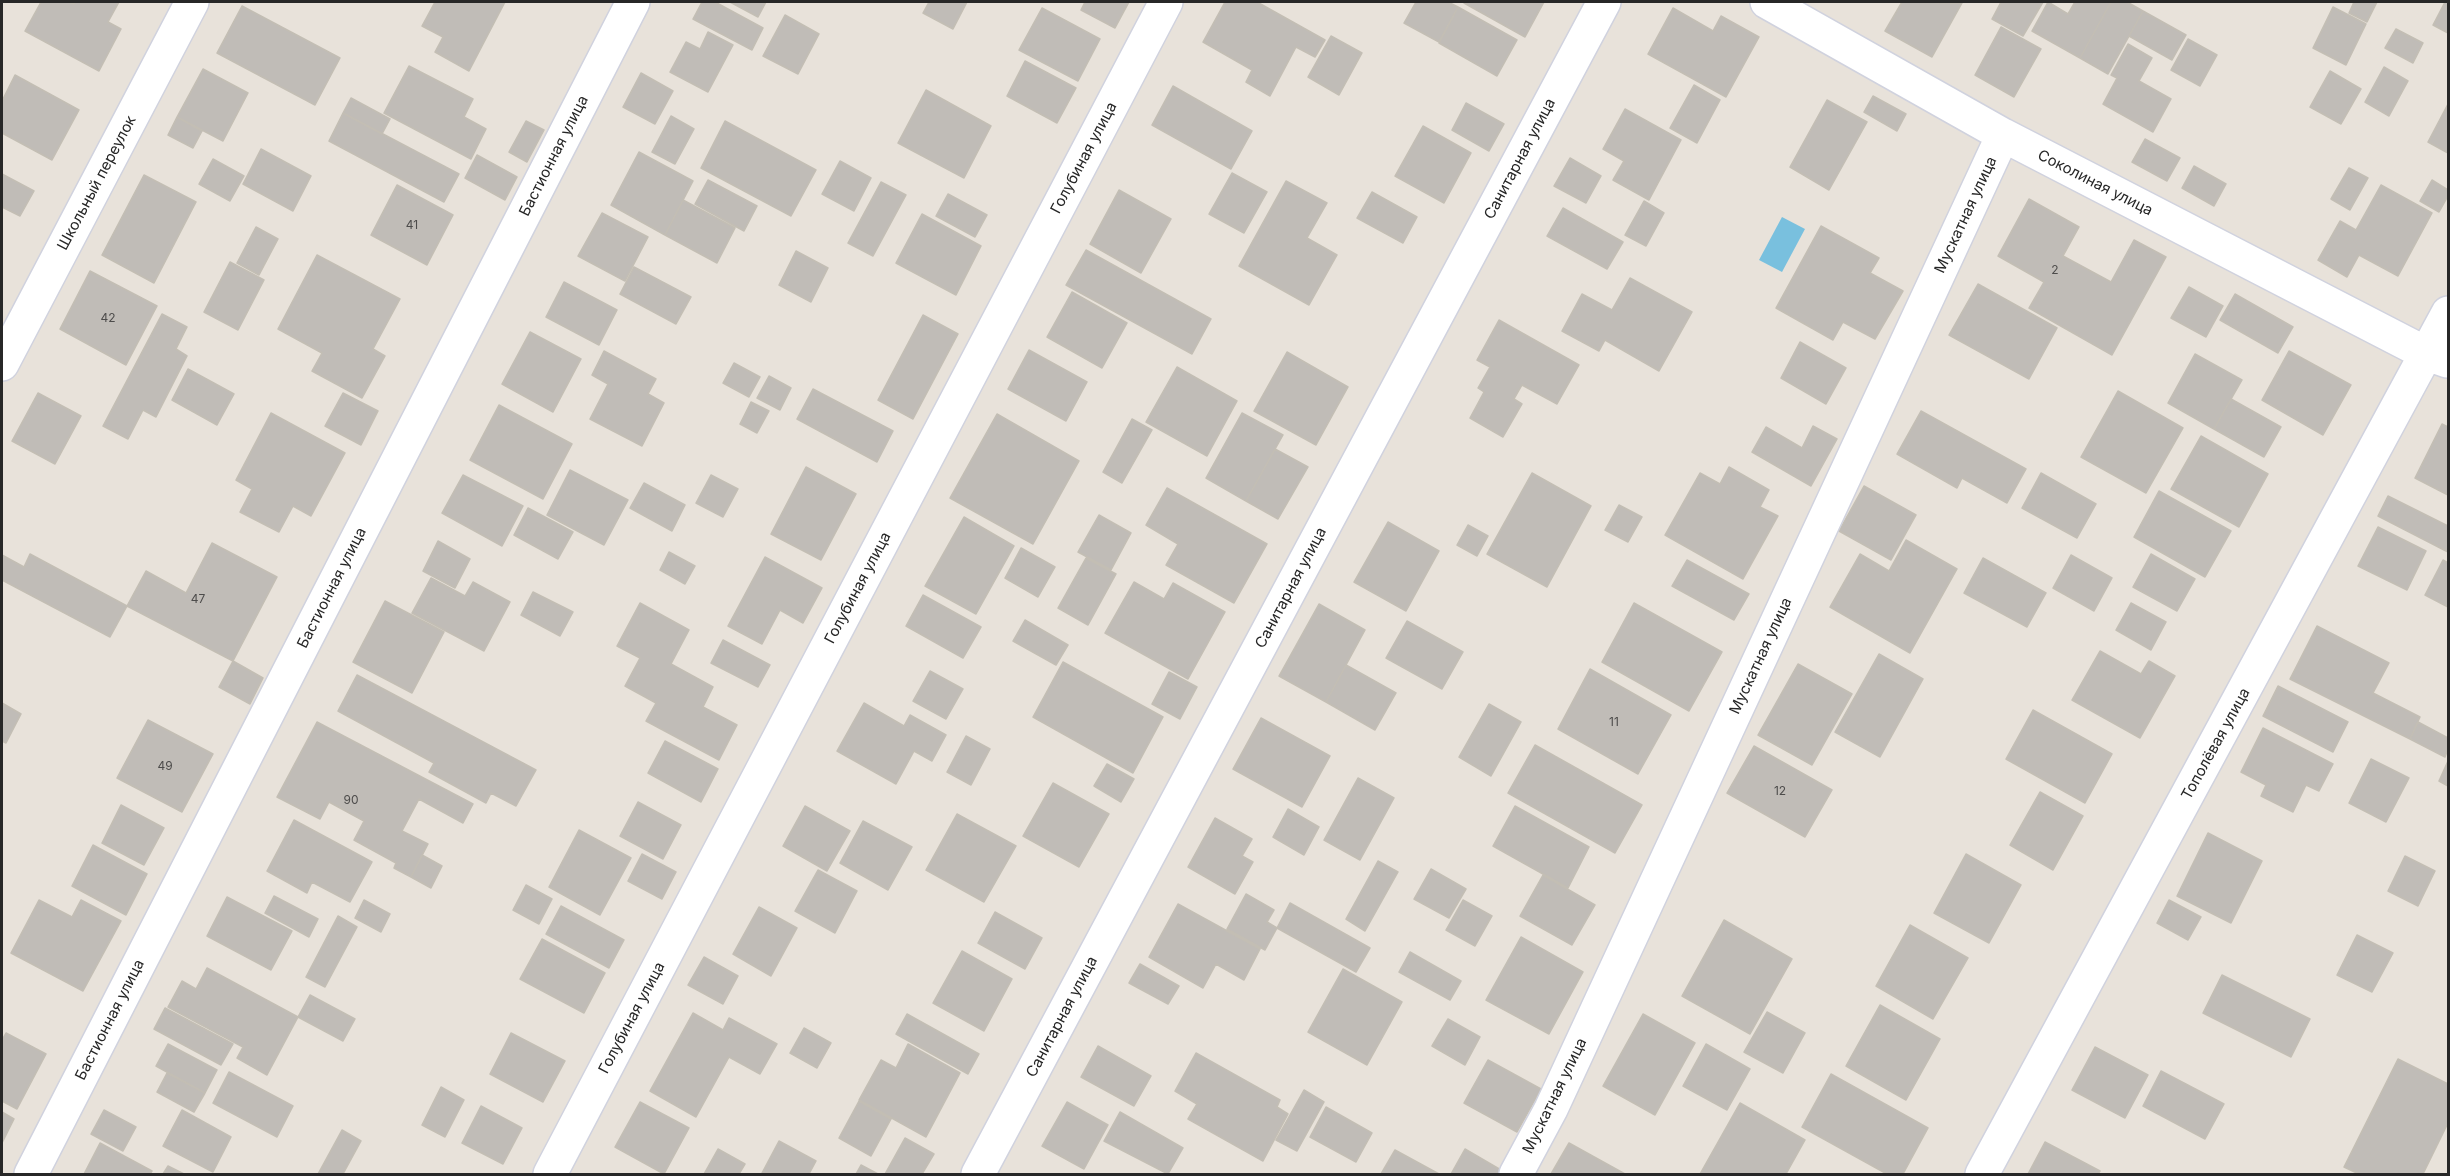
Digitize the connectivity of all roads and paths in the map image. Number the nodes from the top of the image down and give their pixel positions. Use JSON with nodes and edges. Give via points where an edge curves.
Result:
{"nodes":[{"id":1,"x":192,"y":2,"type":"edge"},
{"id":2,"x":633,"y":2,"type":"edge"},
{"id":3,"x":1166,"y":2,"type":"edge"},
{"id":4,"x":1604,"y":2,"type":"edge"},
{"id":5,"x":1767,"y":2,"type":"edge"},
{"id":6,"x":2003,"y":135,"type":"junction"},
{"id":7,"x":2448,"y":313,"type":"edge"},
{"id":8,"x":2438,"y":358,"type":"edge"},
{"id":9,"x":2,"y":364,"type":"edge"},
{"id":10,"x":31,"y":1174,"type":"edge"},
{"id":11,"x":550,"y":1174,"type":"edge"},
{"id":12,"x":978,"y":1174,"type":"edge"},
{"id":13,"x":1515,"y":1174,"type":"edge"},
{"id":14,"x":1982,"y":1174,"type":"edge"}],
"edges":[{"from":1,"to":9,"type":"street","name":"Школьный переулок"},
{"from":2,"to":10,"type":"street","name":"Бастионная улица"},
{"from":3,"to":11,"type":"street","name":"Голубиная улица"},
{"from":4,"to":12,"type":"street","name":"Санитарная улица"},
{"from":5,"to":6,"type":"street","name":"Соколиная улица"},
{"from":6,"to":8,"type":"street","name":"Соколиная улица"},
{"from":6,"to":13,"type":"street","name":"Мускатная улица","via":[[1551,1108]]},
{"from":7,"to":8,"type":"street","name":"Тополёвая улица"},
{"from":8,"to":14,"type":"street","name":"Тополёвая улица"}]}
